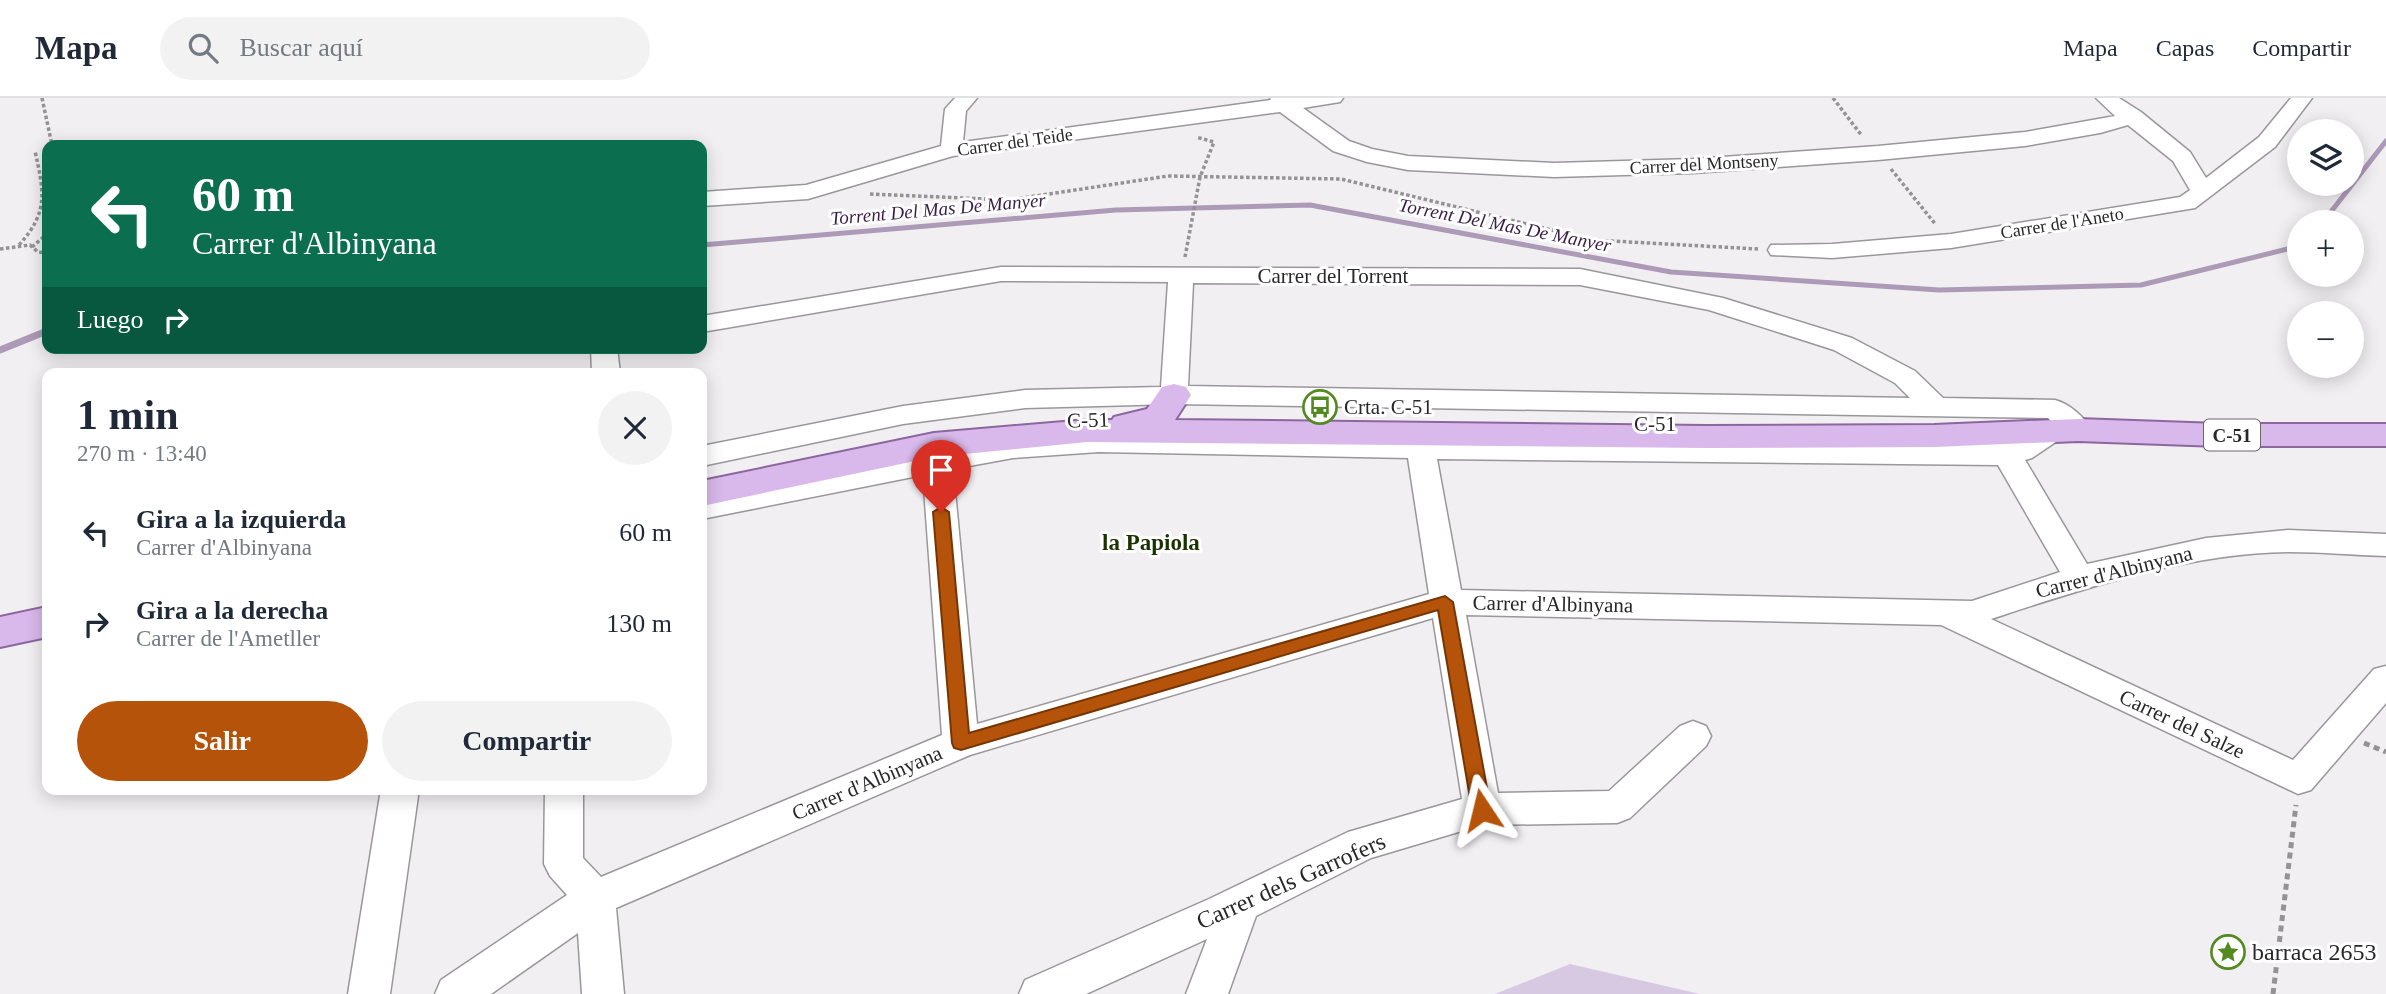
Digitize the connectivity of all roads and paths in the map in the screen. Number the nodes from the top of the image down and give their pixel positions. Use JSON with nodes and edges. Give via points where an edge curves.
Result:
{"nodes":[{"id":1,"x":42,"y":98,"type":"edge"},
{"id":2,"x":967,"y":98,"type":"edge"},
{"id":3,"x":1333,"y":98,"type":"edge"},
{"id":4,"x":2106,"y":98,"type":"edge"},
{"id":5,"x":2302,"y":98,"type":"edge"},
{"id":6,"x":1283,"y":102,"type":"edge"},
{"id":7,"x":2133,"y":117,"type":"junction"},
{"id":8,"x":1147,"y":124,"type":"junction"},
{"id":9,"x":51,"y":140,"type":"edge"},
{"id":10,"x":951,"y":150,"type":"junction"},
{"id":11,"x":35,"y":151,"type":"dead end"},
{"id":12,"x":1200,"y":177,"type":"junction"},
{"id":13,"x":2202,"y":191,"type":"junction"},
{"id":14,"x":42,"y":194,"type":"edge"},
{"id":15,"x":862,"y":194,"type":"dead end"},
{"id":16,"x":707,"y":199,"type":"edge"},
{"id":17,"x":42,"y":212,"type":"edge"},
{"id":18,"x":42,"y":238,"type":"edge"},
{"id":19,"x":19,"y":245,"type":"junction"},
{"id":20,"x":32,"y":247,"type":"junction"},
{"id":21,"x":0,"y":249,"type":"edge"},
{"id":22,"x":1780,"y":250,"type":"joint"},
{"id":23,"x":42,"y":252,"type":"edge"},
{"id":24,"x":1181,"y":275,"type":"junction"},
{"id":25,"x":707,"y":323,"type":"edge"},
{"id":26,"x":1166,"y":407,"type":"junction"},
{"id":27,"x":1843,"y":414,"type":"junction"},
{"id":28,"x":1935,"y":416,"type":"junction"},
{"id":29,"x":2062,"y":424,"type":"junction"},
{"id":30,"x":1415,"y":435,"type":"junction"},
{"id":31,"x":2386,"y":435,"type":"edge"},
{"id":32,"x":1998,"y":445,"type":"junction"},
{"id":33,"x":947,"y":451,"type":"junction"},
{"id":34,"x":840,"y":464,"type":"junction"},
{"id":35,"x":877,"y":472,"type":"junction"},
{"id":36,"x":710,"y":479,"type":"edge"},
{"id":37,"x":707,"y":507,"type":"edge"},
{"id":38,"x":2386,"y":545,"type":"edge"},
{"id":39,"x":2079,"y":578,"type":"junction"},
{"id":40,"x":1445,"y":602,"type":"junction"},
{"id":41,"x":1945,"y":611,"type":"junction"},
{"id":42,"x":42,"y":623,"type":"edge"},
{"id":43,"x":0,"y":632,"type":"edge"},
{"id":44,"x":2386,"y":679,"type":"edge"},
{"id":45,"x":1693,"y":736,"type":"dead end"},
{"id":46,"x":961,"y":743,"type":"junction"},
{"id":47,"x":2298,"y":779,"type":"junction"},
{"id":48,"x":399,"y":795,"type":"edge"},
{"id":49,"x":564,"y":795,"type":"edge"},
{"id":50,"x":1482,"y":810,"type":"junction"},
{"id":51,"x":595,"y":898,"type":"junction"},
{"id":52,"x":1240,"y":903,"type":"junction"},
{"id":53,"x":369,"y":994,"type":"edge"},
{"id":54,"x":456,"y":994,"type":"edge"},
{"id":55,"x":603,"y":994,"type":"edge"},
{"id":56,"x":1040,"y":994,"type":"edge"},
{"id":57,"x":1207,"y":994,"type":"edge"},
{"id":58,"x":2273,"y":994,"type":"edge"}],
"edges":[{"from":1,"to":9,"type":"path"},
{"from":2,"to":10,"type":"street","via":[[956,110]]},
{"from":3,"to":6,"type":"street","name":"Carrer del Teide"},
{"from":4,"to":7,"type":"street"},
{"from":5,"to":13,"type":"street","name":"Carrer de l'Aneto","via":[[2267,142]]},
{"from":6,"to":7,"type":"street","name":"Carrer del Montseny","via":[[1341,146],[1367,155],[1408,163],[1554,170],[1878,153],[2025,139]]},
{"from":6,"to":8,"type":"street","name":"Carrer del Teide"},
{"from":7,"to":13,"type":"street","via":[[2182,157]]},
{"from":8,"to":10,"type":"street","name":"Carrer del Teide"},
{"from":8,"to":12,"type":"path","via":[[1214,142]]},
{"from":10,"to":16,"type":"street","name":"Carrer del Teide","via":[[824,189]]},
{"from":11,"to":14,"type":"path"},
{"from":12,"to":15,"type":"path","via":[[1168,176],[1009,200]]},
{"from":12,"to":22,"type":"path","via":[[1341,179],[1593,240]]},
{"from":12,"to":24,"type":"path"},
{"from":13,"to":22,"type":"street","name":"Carrer de l'Aneto","via":[[2187,203],[1951,241],[1832,251]]},
{"from":17,"to":19,"type":"path"},
{"from":18,"to":20,"type":"path"},
{"from":19,"to":20,"type":"path"},
{"from":19,"to":21,"type":"path"},
{"from":20,"to":23,"type":"path"},
{"from":24,"to":25,"type":"street","name":"Carrer del Torrent","via":[[1001,274]]},
{"from":24,"to":26,"type":"street"},
{"from":24,"to":28,"type":"street","name":"Carrer del Torrent","via":[[1580,277],[1714,303],[1843,344],[1905,377]]},
{"from":26,"to":27,"type":"street"},
{"from":26,"to":30,"type":"main road","name":"C-51"},
{"from":26,"to":33,"type":"main road","via":[[1129,425],[990,431]]},
{"from":26,"to":36,"type":"main road","name":"C-51","via":[[930,433]]},
{"from":27,"to":28,"type":"main road","name":"C-51"},
{"from":27,"to":30,"type":"main road","name":"C-51","via":[[1624,424],[1591,430],[1440,428]]},
{"from":27,"to":32,"type":"main road","via":[[1884,429],[1972,430]]},
{"from":28,"to":29,"type":"main road","name":"C-51","via":[[1984,424]]},
{"from":29,"to":31,"type":"main road","number":"C-51","via":[[2219,435]]},
{"from":29,"to":32,"type":"main road","name":"C-51"},
{"from":30,"to":32,"type":"main road","name":"C-51"},
{"from":30,"to":33,"type":"main road","name":"C-51","via":[[1087,431]]},
{"from":30,"to":40,"type":"street"},
{"from":32,"to":39,"type":"street"},
{"from":33,"to":34,"type":"main road","name":"C-51"},
{"from":33,"to":35,"type":"street"},
{"from":33,"to":46,"type":"street"},
{"from":34,"to":35,"type":"street"},
{"from":34,"to":36,"type":"main road","name":"C-51"},
{"from":35,"to":37,"type":"street"},
{"from":38,"to":39,"type":"street","name":"Carrer d'Albinyana","via":[[2288,541],[2206,549]]},
{"from":39,"to":41,"type":"street","name":"Carrer d'Albinyana","via":[[1972,613]]},
{"from":40,"to":41,"type":"street","name":"Carrer d'Albinyana"},
{"from":40,"to":46,"type":"street","name":"Carrer d'Albinyana"},
{"from":40,"to":50,"type":"street"},
{"from":41,"to":47,"type":"street","name":"Carrer del Salze"},
{"from":42,"to":43,"type":"main road"},
{"from":44,"to":47,"type":"street"},
{"from":45,"to":50,"type":"street","name":"Carrer dels Garrofers","via":[[1617,807]]},
{"from":46,"to":51,"type":"street","name":"Carrer d'Albinyana"},
{"from":47,"to":58,"type":"path"},
{"from":48,"to":53,"type":"street"},
{"from":49,"to":51,"type":"street","via":[[564,864]]},
{"from":50,"to":52,"type":"street","name":"Carrer dels Garrofers","via":[[1362,844]]},
{"from":51,"to":54,"type":"street","name":"Carrer d'Albinyana"},
{"from":51,"to":55,"type":"street"},
{"from":52,"to":56,"type":"street","name":"Carrer dels Garrofers"},
{"from":52,"to":57,"type":"street"}]}
